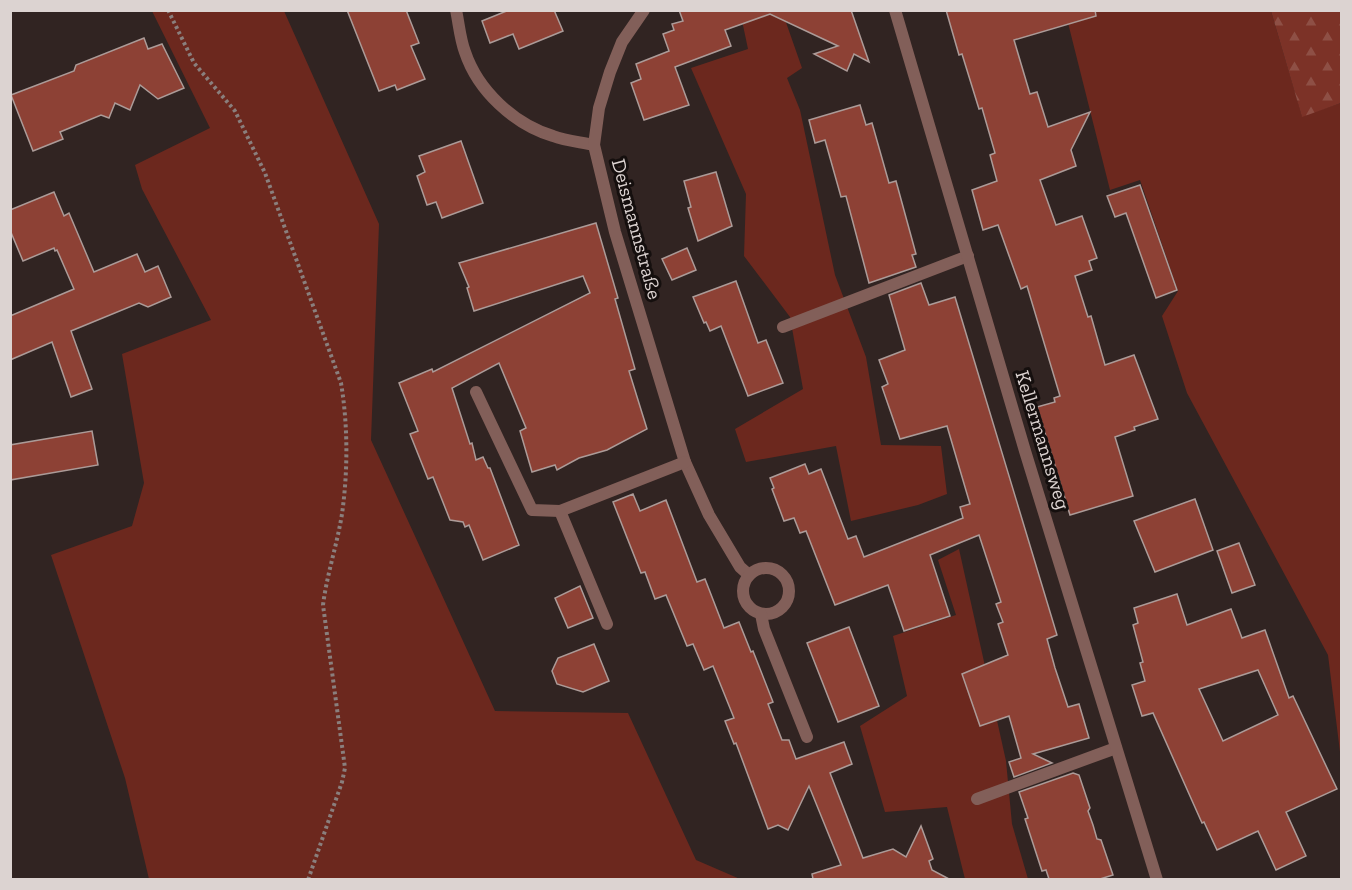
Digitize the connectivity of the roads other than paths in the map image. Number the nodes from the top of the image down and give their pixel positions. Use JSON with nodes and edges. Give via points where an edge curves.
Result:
{"nodes":[{"id":1,"x":456,"y":10,"type":"edge"},
{"id":2,"x":644,"y":10,"type":"edge"},
{"id":3,"x":895,"y":10,"type":"edge"},
{"id":4,"x":594,"y":145,"type":"junction"},
{"id":5,"x":968,"y":256,"type":"junction"},
{"id":6,"x":783,"y":327,"type":"dead end"},
{"id":7,"x":476,"y":392,"type":"dead end"},
{"id":8,"x":685,"y":462,"type":"junction"},
{"id":9,"x":560,"y":511,"type":"junction"},
{"id":10,"x":749,"y":575,"type":"junction"},
{"id":11,"x":760,"y":614,"type":"junction"},
{"id":12,"x":607,"y":624,"type":"dead end"},
{"id":13,"x":807,"y":737,"type":"dead end"},
{"id":14,"x":1116,"y":748,"type":"junction"},
{"id":15,"x":977,"y":799,"type":"dead end"},
{"id":16,"x":1157,"y":879,"type":"edge"}],
"edges":[{"from":1,"to":4,"type":"street","via":[[465,52],[484,89],[512,115],[534,128],[554,137]]},
{"from":2,"to":4,"type":"street","name":"Deismannstraße","via":[[622,42],[610,72],[599,108]]},
{"from":3,"to":5,"type":"street","name":"Kellermannsweg"},
{"from":4,"to":8,"type":"street","name":"Deismannstraße","via":[[618,243]]},
{"from":5,"to":6,"type":"street"},
{"from":5,"to":14,"type":"street","name":"Kellermannsweg"},
{"from":7,"to":9,"type":"street","via":[[532,510]]},
{"from":8,"to":9,"type":"street"},
{"from":8,"to":10,"type":"street","name":"Deismannstraße","via":[[709,515],[740,567]]},
{"from":9,"to":12,"type":"street"},
{"from":10,"to":11,"type":"street","via":[[743,585],[744,598]]},
{"from":10,"to":11,"type":"street","via":[[760,568],[772,568],[783,574],[789,585],[789,597],[783,608],[773,614]]},
{"from":11,"to":13,"type":"street"},
{"from":14,"to":15,"type":"street"},
{"from":14,"to":16,"type":"street","name":"Kellermannsweg"}]}
